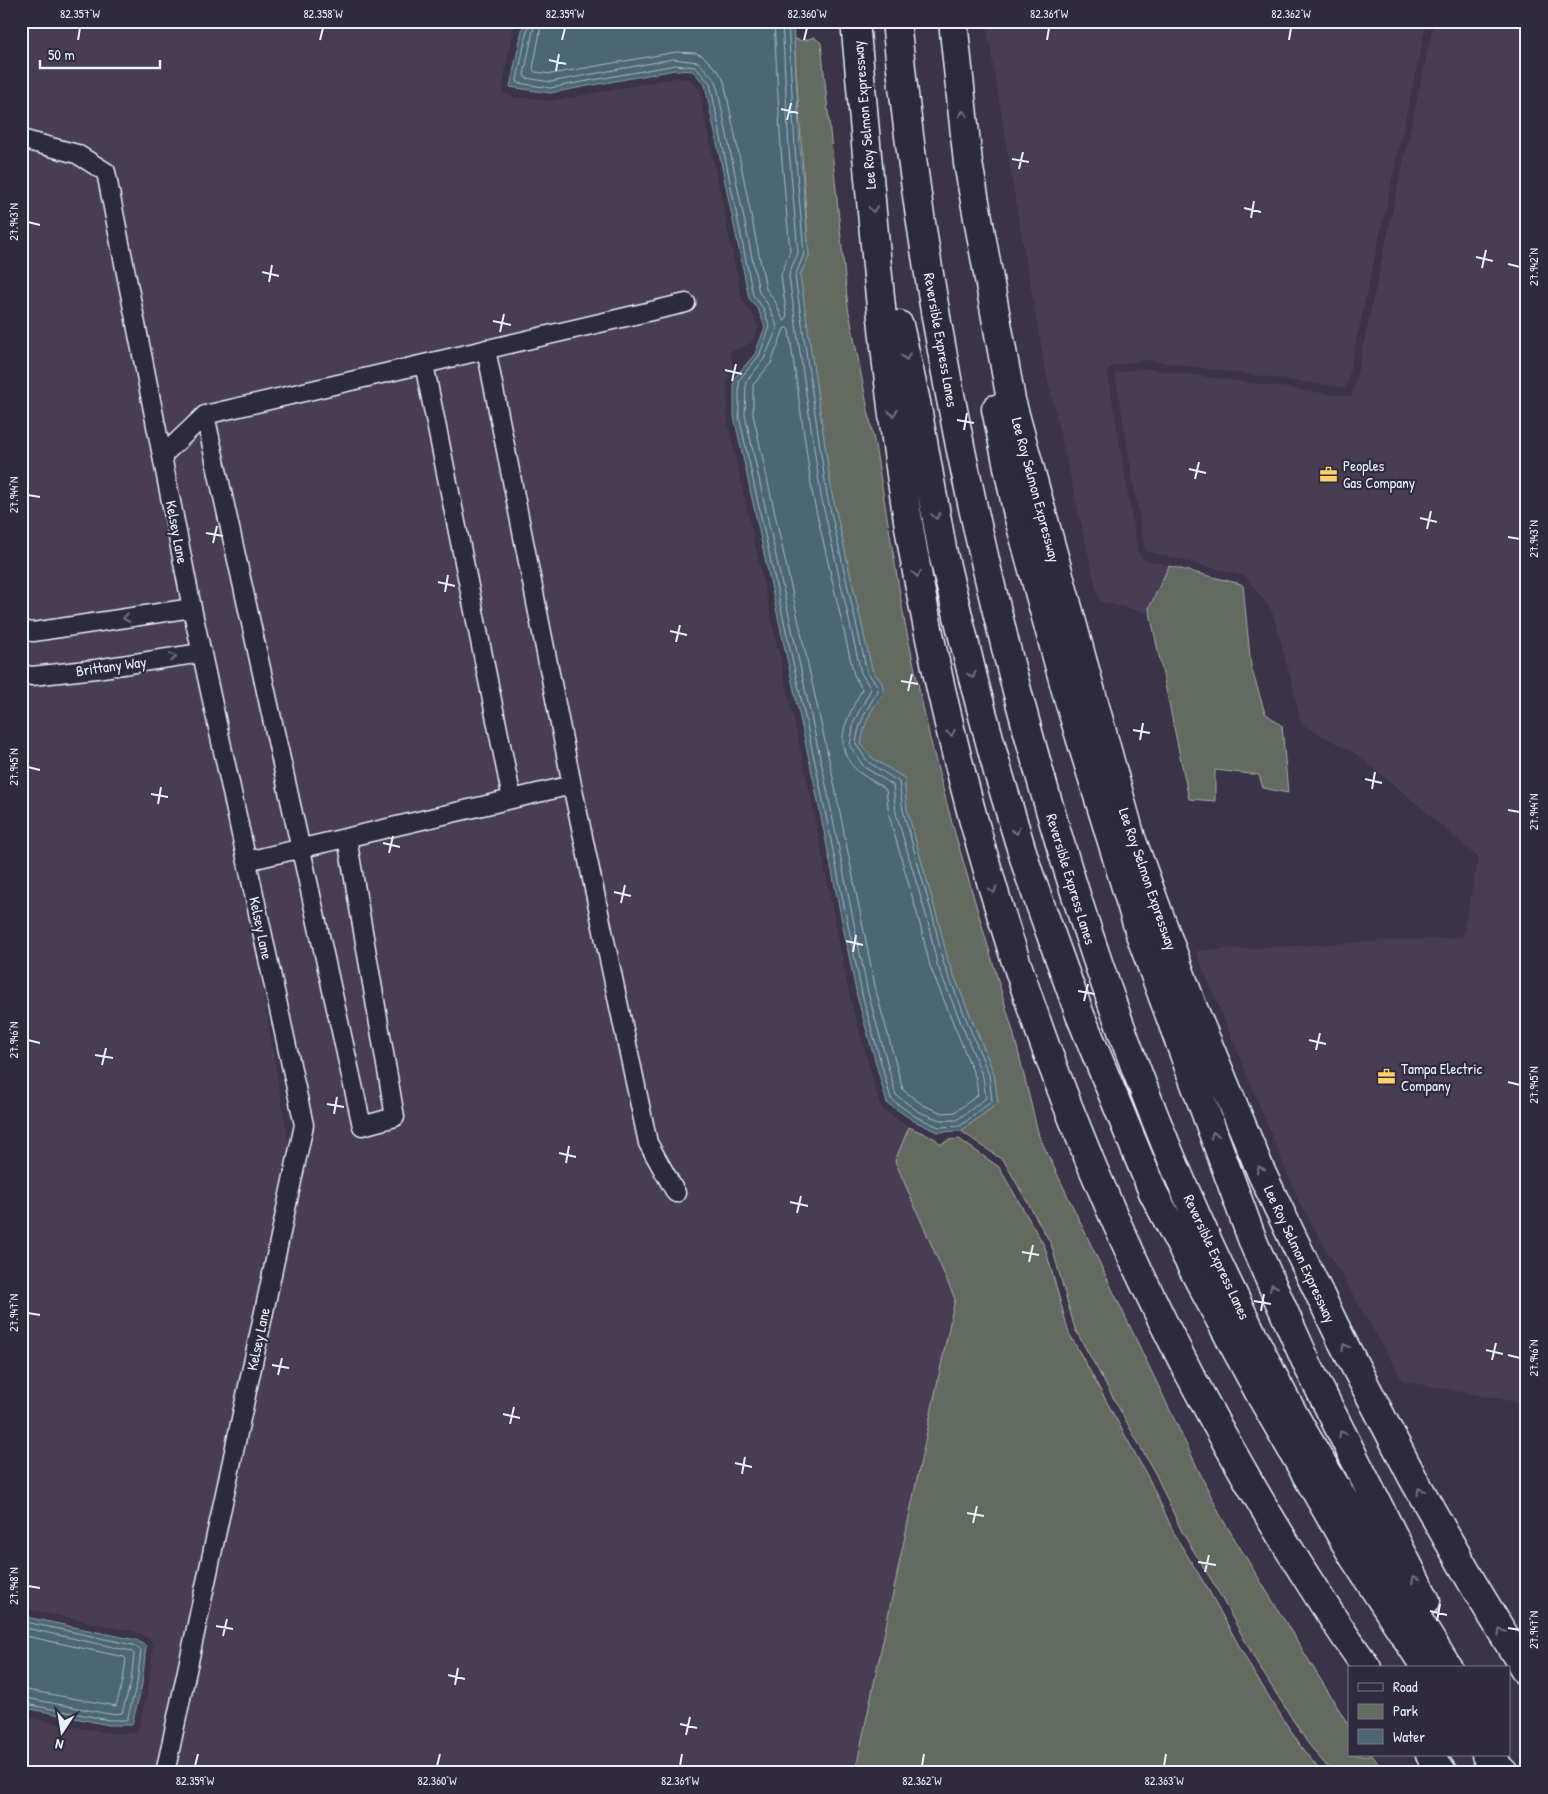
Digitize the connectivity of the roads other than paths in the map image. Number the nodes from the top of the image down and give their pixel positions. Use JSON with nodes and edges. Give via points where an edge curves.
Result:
{"nodes":[{"id":1,"x":856,"y":21,"type":"edge"},
{"id":2,"x":896,"y":21,"type":"edge"},
{"id":3,"x":953,"y":21,"type":"edge"},
{"id":4,"x":21,"y":139,"type":"edge"},
{"id":5,"x":968,"y":163,"type":"junction"},
{"id":6,"x":880,"y":278,"type":"junction"},
{"id":7,"x":686,"y":303,"type":"dead end"},
{"id":8,"x":486,"y":349,"type":"junction"},
{"id":9,"x":424,"y":364,"type":"junction"},
{"id":10,"x":206,"y":415,"type":"junction"},
{"id":11,"x":162,"y":456,"type":"junction"},
{"id":12,"x":192,"y":608,"type":"junction"},
{"id":13,"x":21,"y":630,"type":"edge"},
{"id":14,"x":201,"y":653,"type":"junction"},
{"id":15,"x":21,"y":674,"type":"edge"},
{"id":16,"x":572,"y":785,"type":"junction"},
{"id":17,"x":512,"y":799,"type":"junction"},
{"id":18,"x":347,"y":838,"type":"junction"},
{"id":19,"x":302,"y":848,"type":"junction"},
{"id":20,"x":247,"y":861,"type":"junction"},
{"id":21,"x":676,"y":1193,"type":"dead end"},
{"id":22,"x":1366,"y":1666,"type":"edge"},
{"id":23,"x":1425,"y":1666,"type":"edge"},
{"id":24,"x":1447,"y":1666,"type":"edge"},
{"id":25,"x":1463,"y":1666,"type":"edge"},
{"id":26,"x":1527,"y":1673,"type":"edge"},
{"id":27,"x":1431,"y":1756,"type":"edge"},
{"id":28,"x":1487,"y":1756,"type":"edge"},
{"id":29,"x":1504,"y":1756,"type":"edge"},
{"id":30,"x":165,"y":1773,"type":"edge"},
{"id":31,"x":1443,"y":1773,"type":"edge"},
{"id":32,"x":1504,"y":1773,"type":"edge"},
{"id":33,"x":1516,"y":1773,"type":"edge"}],
"edges":[{"from":1,"to":6,"type":"highway","name":"Lee Roy Selmon Expressway","one_way":true},
{"from":2,"to":24,"type":"highway","name":"Reversible Express Lanes","via":[[917,202],[957,428],[1004,640],[1040,777],[1084,923],[1139,1077],[1223,1274],[1313,1448]]},
{"from":5,"to":3,"type":"highway","name":"Lee Roy Selmon Expressway","one_way":true},
{"from":4,"to":11,"type":"street","name":"Kelsey Lane","via":[[77,154],[106,172]]},
{"from":25,"to":5,"type":"highway","one_way":true,"via":[[1432,1613],[1304,1357],[1254,1244],[1142,940],[1067,694],[1018,515],[984,353],[965,240]]},
{"from":26,"to":5,"type":"highway","name":"Lee Roy Selmon Expressway","one_way":true,"via":[[1422,1494],[1341,1340],[1262,1174],[1193,1008],[1131,838],[1011,400]]},
{"from":6,"to":22,"type":"highway","name":"Lee Roy Selmon Expressway","one_way":true,"via":[[901,475],[920,587],[962,779],[1017,966],[1088,1157],[1150,1297],[1229,1448],[1272,1522]]},
{"from":6,"to":23,"type":"highway","one_way":true,"via":[[898,324],[916,402],[943,554],[998,772],[1028,871],[1080,1015],[1153,1192],[1208,1296],[1353,1556]]},
{"from":7,"to":8,"type":"street"},
{"from":8,"to":9,"type":"street"},
{"from":8,"to":16,"type":"street"},
{"from":9,"to":10,"type":"street"},
{"from":9,"to":17,"type":"street"},
{"from":10,"to":11,"type":"street"},
{"from":10,"to":19,"type":"street"},
{"from":11,"to":12,"type":"street","name":"Kelsey Lane"},
{"from":12,"to":13,"type":"street","one_way":true,"via":[[33,632]]},
{"from":12,"to":14,"type":"street","name":"Kelsey Lane"},
{"from":15,"to":14,"type":"street","name":"Brittany Way","one_way":true,"via":[[32,676],[96,669]]},
{"from":14,"to":20,"type":"street","name":"Kelsey Lane"},
{"from":16,"to":17,"type":"street"},
{"from":16,"to":21,"type":"street","via":[[648,1144]]},
{"from":17,"to":18,"type":"street"},
{"from":18,"to":19,"type":"street"},
{"from":18,"to":19,"type":"street","via":[[395,1117],[362,1126]]},
{"from":19,"to":20,"type":"street"},
{"from":20,"to":30,"type":"street","name":"Kelsey Lane","via":[[304,1125]]},
{"from":27,"to":31,"type":"highway"},
{"from":28,"to":32,"type":"highway"},
{"from":29,"to":33,"type":"highway"}]}
